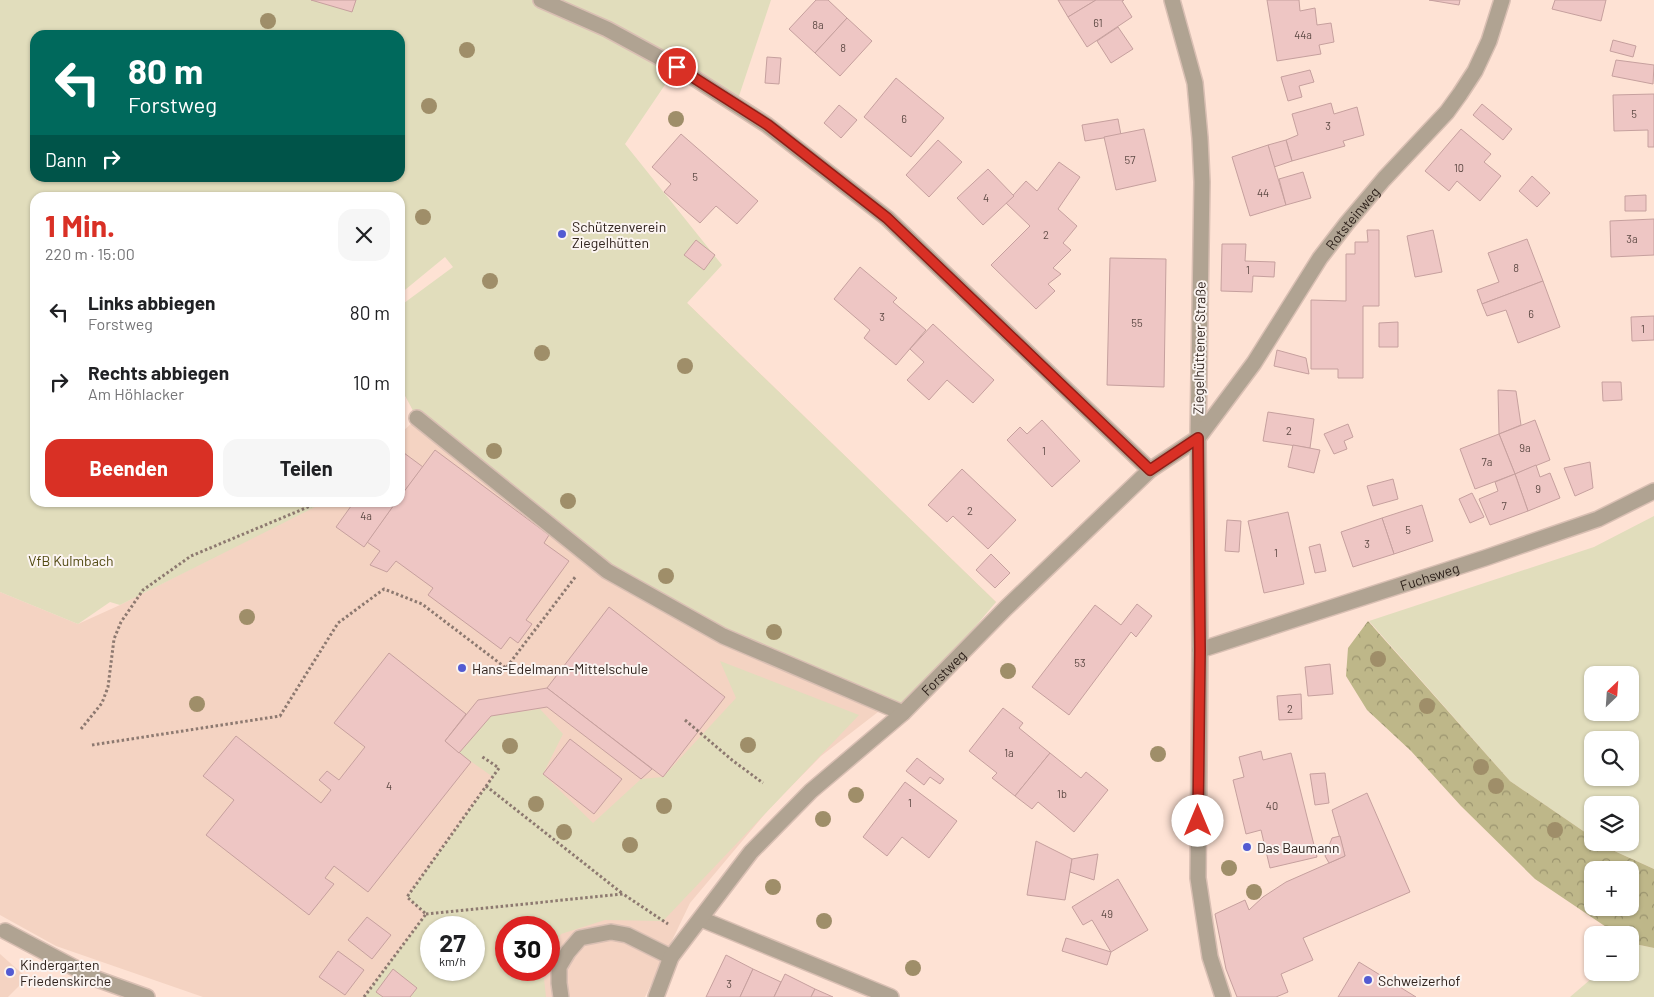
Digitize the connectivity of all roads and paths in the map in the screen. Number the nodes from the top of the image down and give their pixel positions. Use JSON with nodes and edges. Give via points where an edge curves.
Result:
{"nodes":[{"id":1,"x":541,"y":0,"type":"edge"},
{"id":2,"x":1172,"y":0,"type":"edge"},
{"id":3,"x":1502,"y":0,"type":"edge"},
{"id":4,"x":417,"y":418,"type":"dead end"},
{"id":5,"x":1198,"y":438,"type":"junction"},
{"id":6,"x":1150,"y":470,"type":"junction"},
{"id":7,"x":1654,"y":491,"type":"edge"},
{"id":8,"x":308,"y":507,"type":"edge"},
{"id":9,"x":591,"y":559,"type":"junction"},
{"id":10,"x":1200,"y":650,"type":"junction"},
{"id":11,"x":903,"y":713,"type":"junction"},
{"id":12,"x":685,"y":720,"type":"dead end"},
{"id":13,"x":81,"y":729,"type":"dead end"},
{"id":14,"x":92,"y":745,"type":"dead end"},
{"id":15,"x":481,"y":756,"type":"dead end"},
{"id":16,"x":764,"y":782,"type":"dead end"},
{"id":17,"x":486,"y":786,"type":"junction"},
{"id":18,"x":623,"y":894,"type":"junction"},
{"id":19,"x":426,"y":914,"type":"junction"},
{"id":20,"x":701,"y":920,"type":"junction"},
{"id":21,"x":2,"y":930,"type":"edge"},
{"id":22,"x":688,"y":936,"type":"junction"},
{"id":23,"x":671,"y":957,"type":"junction"},
{"id":24,"x":147,"y":997,"type":"edge"},
{"id":25,"x":364,"y":997,"type":"edge"},
{"id":26,"x":561,"y":997,"type":"edge"},
{"id":27,"x":656,"y":997,"type":"edge"},
{"id":28,"x":891,"y":997,"type":"edge"},
{"id":29,"x":1223,"y":997,"type":"edge"}],
"edges":[{"from":1,"to":6,"type":"street","via":[[607,29],[677,67],[768,125],[887,218]]},
{"from":2,"to":5,"type":"street","name":"Ziegelhüttener Straße","via":[[1195,83],[1200,138]]},
{"from":3,"to":5,"type":"street","name":"Rotsteinweg","via":[[1489,41],[1460,94],[1384,179],[1320,258],[1254,363]]},
{"from":4,"to":9,"type":"street"},
{"from":5,"to":6,"type":"street","name":"Forstweg"},
{"from":5,"to":10,"type":"street","name":"Ziegelhüttener Straße"},
{"from":6,"to":11,"type":"street","name":"Forstweg","via":[[1006,608]]},
{"from":7,"to":10,"type":"street","name":"Fuchsweg","via":[[1588,522]]},
{"from":8,"to":13,"type":"path","via":[[191,556],[143,590],[121,622],[114,639],[108,688],[102,703]]},
{"from":9,"to":11,"type":"street","via":[[723,636]]},
{"from":9,"to":14,"type":"path","via":[[506,668],[422,604],[384,589],[338,623],[280,716]]},
{"from":10,"to":29,"type":"street","name":"Ziegelhüttener Straße","via":[[1198,878],[1210,957]]},
{"from":11,"to":20,"type":"street","name":"Forstweg","via":[[811,791],[751,852]]},
{"from":12,"to":16,"type":"path"},
{"from":15,"to":17,"type":"path","via":[[499,768]]},
{"from":17,"to":18,"type":"path"},
{"from":17,"to":19,"type":"path","via":[[407,897]]},
{"from":18,"to":19,"type":"path"},
{"from":18,"to":22,"type":"path"},
{"from":19,"to":25,"type":"path"},
{"from":20,"to":22,"type":"street","name":"Forstweg"},
{"from":20,"to":28,"type":"street"},
{"from":21,"to":24,"type":"street","via":[[94,978]]},
{"from":22,"to":23,"type":"street","name":"Forstweg"},
{"from":23,"to":26,"type":"street","via":[[627,935],[611,932],[580,938],[559,967]]},
{"from":23,"to":27,"type":"street","name":"Forstweg"}]}
